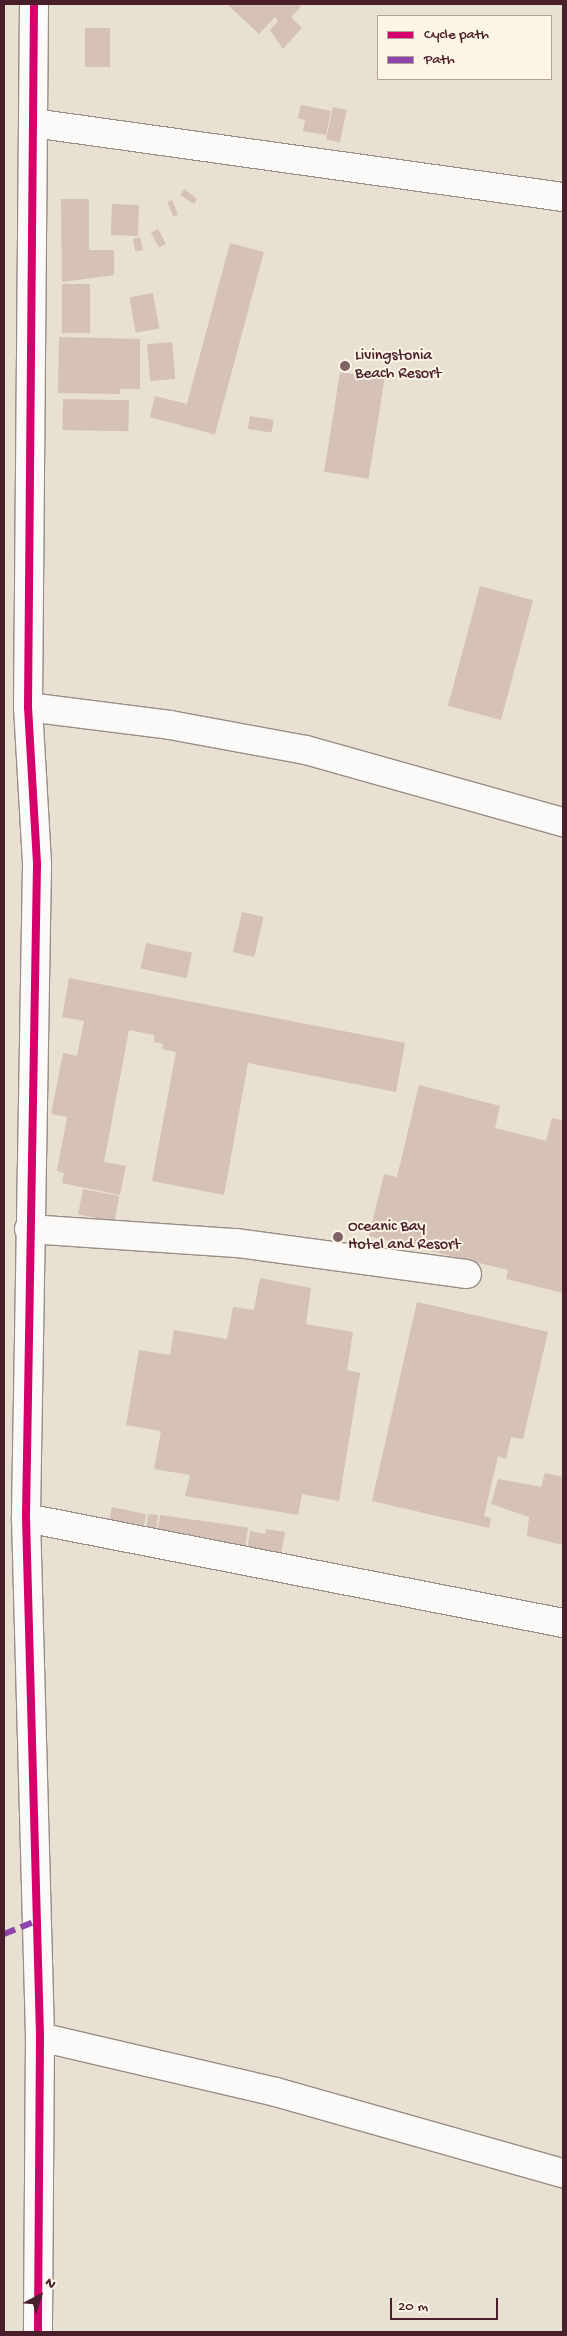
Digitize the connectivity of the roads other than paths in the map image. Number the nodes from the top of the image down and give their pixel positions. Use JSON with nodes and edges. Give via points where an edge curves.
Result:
{"nodes":[{"id":1,"x":34,"y":4,"type":"edge"},
{"id":2,"x":32,"y":124,"type":"junction"},
{"id":3,"x":563,"y":197,"type":"edge"},
{"id":4,"x":28,"y":707,"type":"junction"},
{"id":5,"x":563,"y":822,"type":"edge"},
{"id":6,"x":29,"y":1229,"type":"junction"},
{"id":7,"x":467,"y":1274,"type":"dead end"},
{"id":8,"x":26,"y":1518,"type":"junction"},
{"id":9,"x":563,"y":1622,"type":"edge"},
{"id":10,"x":40,"y":2037,"type":"junction"},
{"id":11,"x":563,"y":2173,"type":"edge"},
{"id":12,"x":38,"y":2332,"type":"edge"}],
"edges":[{"from":1,"to":2,"type":"street"},
{"from":2,"to":3,"type":"street"},
{"from":2,"to":4,"type":"street"},
{"from":4,"to":5,"type":"street","via":[[170,725],[306,750]]},
{"from":4,"to":6,"type":"street","via":[[36,865]]},
{"from":6,"to":7,"type":"street","via":[[237,1243]]},
{"from":6,"to":8,"type":"street"},
{"from":8,"to":9,"type":"street"},
{"from":8,"to":10,"type":"street"},
{"from":10,"to":11,"type":"street","via":[[276,2092]]},
{"from":10,"to":12,"type":"street"}]}
